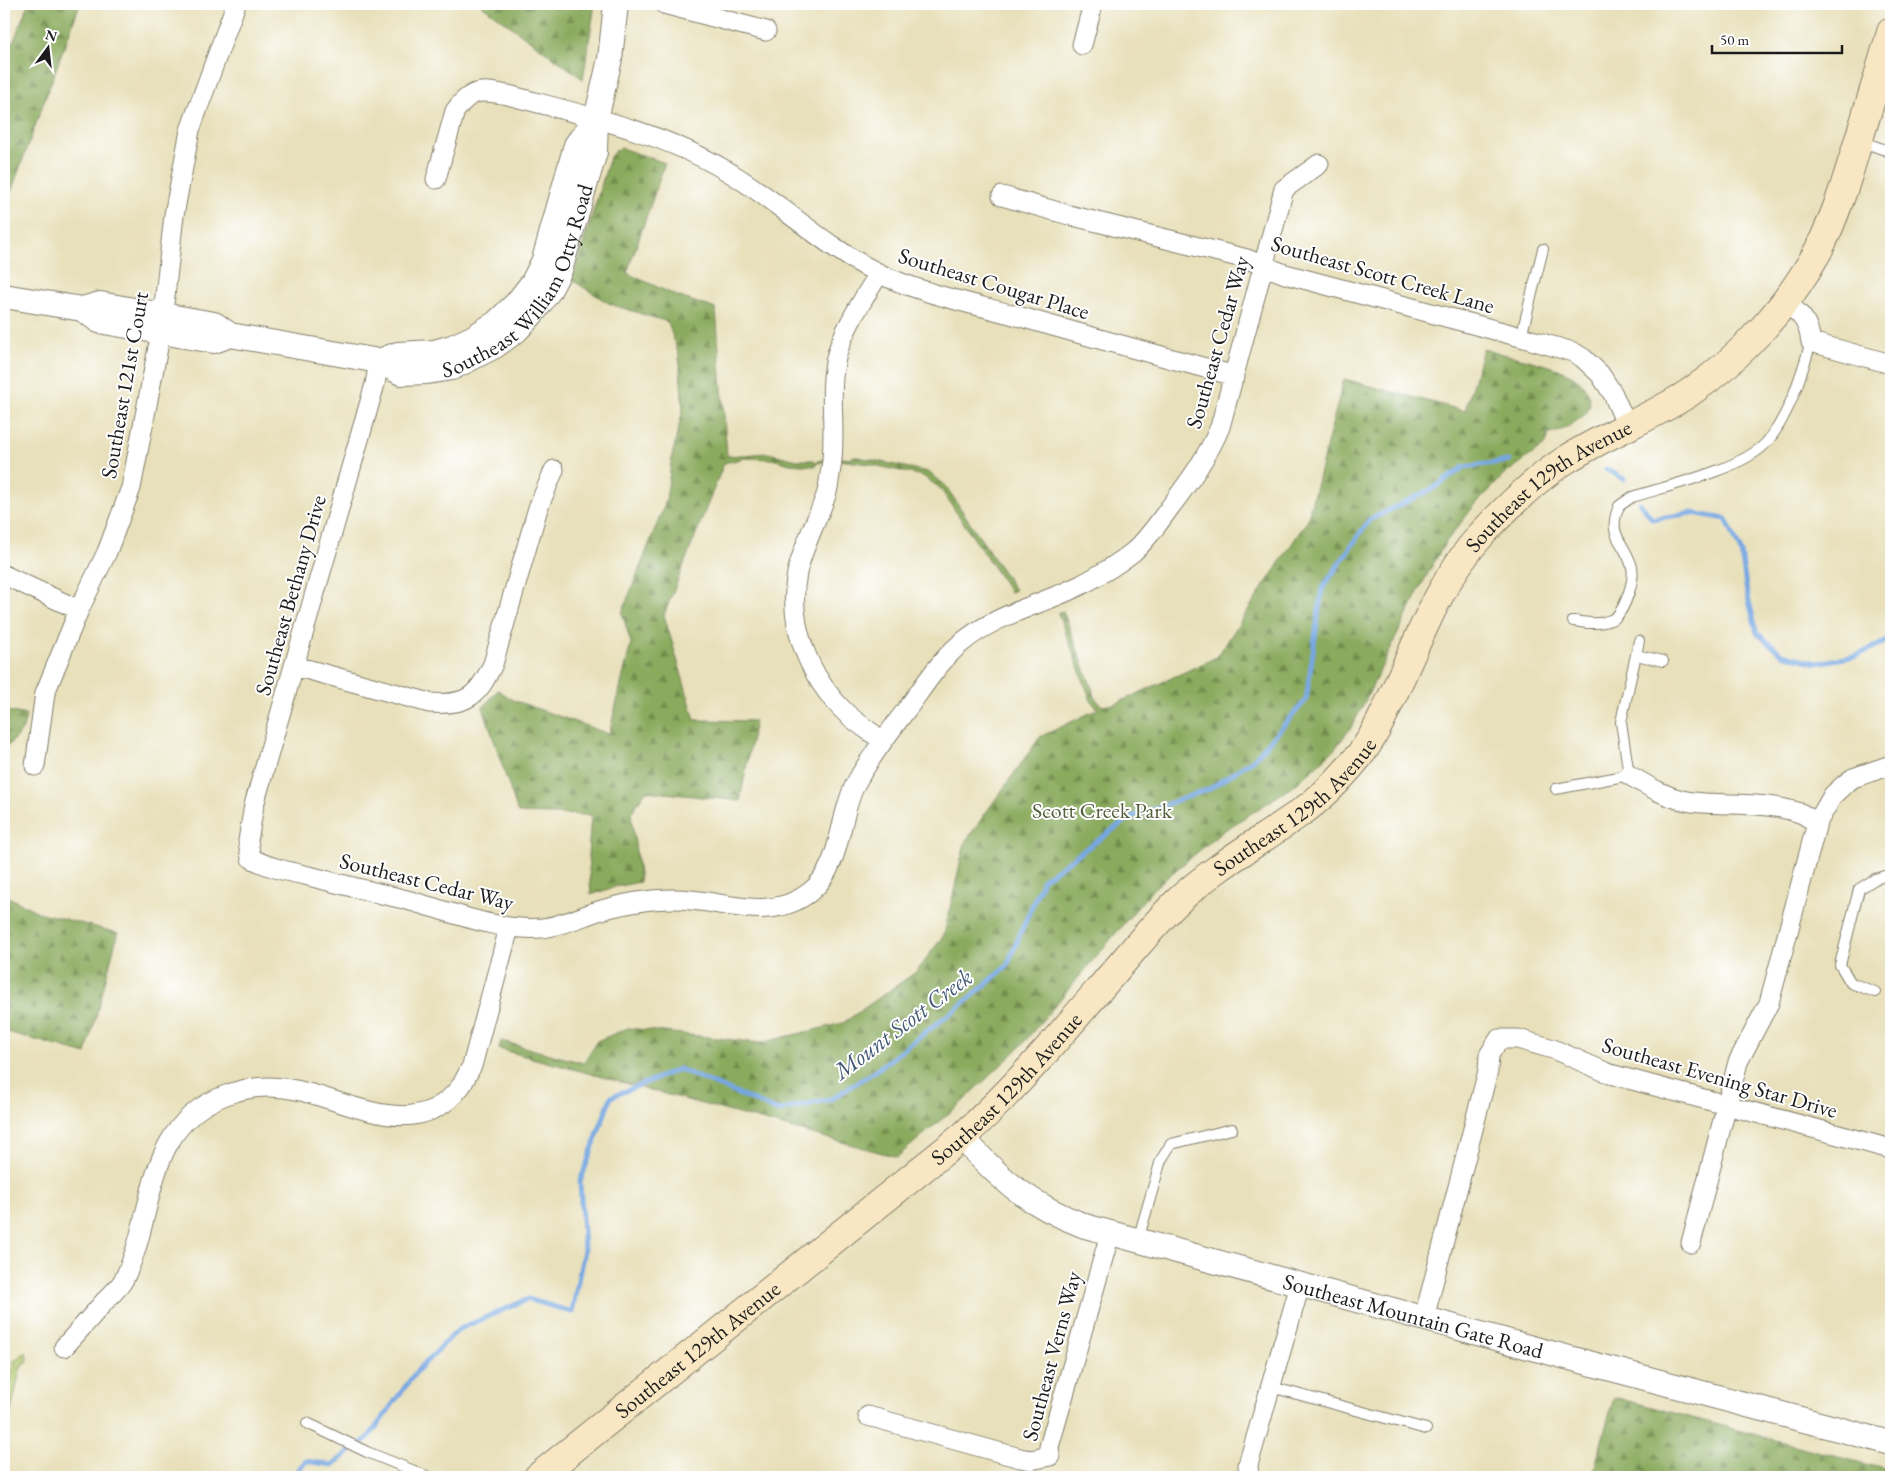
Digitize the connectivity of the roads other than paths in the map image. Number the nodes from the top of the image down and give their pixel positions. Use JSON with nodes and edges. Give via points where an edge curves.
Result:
{"nodes":[{"id":1,"x":236,"y":4,"type":"edge"},
{"id":2,"x":616,"y":4,"type":"edge"},
{"id":3,"x":664,"y":4,"type":"edge"},
{"id":4,"x":1093,"y":4,"type":"edge"},
{"id":5,"x":766,"y":30,"type":"dead end"},
{"id":6,"x":1891,"y":32,"type":"edge"},
{"id":7,"x":1082,"y":44,"type":"dead end"},
{"id":8,"x":596,"y":119,"type":"junction"},
{"id":9,"x":1859,"y":141,"type":"junction"},
{"id":10,"x":1891,"y":152,"type":"edge"},
{"id":11,"x":1319,"y":164,"type":"dead end"},
{"id":12,"x":436,"y":179,"type":"dead end"},
{"id":13,"x":1002,"y":196,"type":"dead end"},
{"id":14,"x":1544,"y":249,"type":"dead end"},
{"id":15,"x":1264,"y":266,"type":"junction"},
{"id":16,"x":879,"y":273,"type":"junction"},
{"id":17,"x":4,"y":296,"type":"edge"},
{"id":18,"x":1785,"y":301,"type":"junction"},
{"id":19,"x":162,"y":323,"type":"junction"},
{"id":20,"x":1521,"y":337,"type":"junction"},
{"id":21,"x":1811,"y":342,"type":"junction"},
{"id":22,"x":379,"y":362,"type":"junction"},
{"id":23,"x":1891,"y":364,"type":"edge"},
{"id":24,"x":1235,"y":376,"type":"junction"},
{"id":25,"x":1627,"y":426,"type":"junction"},
{"id":26,"x":554,"y":470,"type":"dead end"},
{"id":27,"x":4,"y":575,"type":"edge"},
{"id":28,"x":79,"y":610,"type":"junction"},
{"id":29,"x":1573,"y":621,"type":"dead end"},
{"id":30,"x":1639,"y":641,"type":"dead end"},
{"id":31,"x":1636,"y":655,"type":"junction"},
{"id":32,"x":1663,"y":661,"type":"dead end"},
{"id":33,"x":295,"y":666,"type":"junction"},
{"id":34,"x":883,"y":741,"type":"junction"},
{"id":35,"x":1891,"y":765,"type":"edge"},
{"id":36,"x":35,"y":766,"type":"dead end"},
{"id":37,"x":1629,"y":776,"type":"junction"},
{"id":38,"x":1556,"y":790,"type":"dead end"},
{"id":39,"x":1817,"y":822,"type":"junction"},
{"id":40,"x":248,"y":841,"type":"joint"},
{"id":41,"x":1891,"y":874,"type":"edge"},
{"id":42,"x":509,"y":928,"type":"junction"},
{"id":43,"x":1874,"y":992,"type":"dead end"},
{"id":44,"x":1726,"y":1105,"type":"junction"},
{"id":45,"x":1232,"y":1129,"type":"dead end"},
{"id":46,"x":962,"y":1137,"type":"junction"},
{"id":47,"x":1891,"y":1150,"type":"edge"},
{"id":48,"x":1110,"y":1234,"type":"junction"},
{"id":49,"x":1138,"y":1241,"type":"junction"},
{"id":50,"x":1691,"y":1242,"type":"dead end"},
{"id":51,"x":1300,"y":1285,"type":"junction"},
{"id":52,"x":1424,"y":1318,"type":"junction"},
{"id":53,"x":64,"y":1347,"type":"dead end"},
{"id":54,"x":1271,"y":1387,"type":"junction"},
{"id":55,"x":868,"y":1416,"type":"dead end"},
{"id":56,"x":307,"y":1423,"type":"dead end"},
{"id":57,"x":1426,"y":1429,"type":"dead end"},
{"id":58,"x":1891,"y":1443,"type":"edge"},
{"id":59,"x":429,"y":1477,"type":"edge"},
{"id":60,"x":538,"y":1477,"type":"edge"},
{"id":61,"x":1249,"y":1477,"type":"edge"}],
"edges":[{"from":1,"to":19,"type":"street","name":"Southeast 121st Court","via":[[190,130],[174,215]]},
{"from":2,"to":8,"type":"street","name":"Southeast William Otty Road","via":[[610,58]]},
{"from":3,"to":5,"type":"street"},
{"from":4,"to":7,"type":"street"},
{"from":6,"to":9,"type":"main road","name":"Southeast 129th Avenue"},
{"from":8,"to":12,"type":"street","name":"Southeast Cougar Place","via":[[508,95],[479,91],[466,97],[455,111]]},
{"from":8,"to":16,"type":"street","name":"Southeast Cougar Place","via":[[658,138],[727,171],[840,251]]},
{"from":8,"to":22,"type":"street","name":"Southeast William Otty Road","via":[[576,145],[544,260],[516,304],[496,323],[452,347],[434,352],[398,354]]},
{"from":9,"to":10,"type":"lane"},
{"from":9,"to":18,"type":"main road","name":"Southeast 129th Avenue","via":[[1827,231],[1809,266]]},
{"from":11,"to":15,"type":"street","name":"Southeast Cedar Way","via":[[1284,190]]},
{"from":13,"to":15,"type":"street","name":"Southeast Scott Creek Lane"},
{"from":14,"to":20,"type":"lane"},
{"from":15,"to":20,"type":"street","name":"Southeast Scott Creek Lane"},
{"from":15,"to":24,"type":"street","name":"Southeast Cedar Way"},
{"from":16,"to":24,"type":"street","name":"Southeast Cougar Place","via":[[930,293]]},
{"from":16,"to":34,"type":"street","via":[[837,354],[833,382],[832,459],[826,497],[809,534],[797,573],[795,600],[798,632],[808,662],[824,688],[847,714]]},
{"from":17,"to":19,"type":"street","name":"Southeast William Otty Road","via":[[82,310],[99,321]]},
{"from":18,"to":21,"type":"street","via":[[1804,317],[1810,329]]},
{"from":18,"to":25,"type":"main road","name":"Southeast 129th Avenue","via":[[1755,337],[1704,381],[1668,405]]},
{"from":19,"to":22,"type":"street","name":"Southeast William Otty Road","via":[[214,341],[230,335]]},
{"from":19,"to":28,"type":"street","name":"Southeast 121st Court","via":[[131,488],[107,552]]},
{"from":20,"to":25,"type":"street","name":"Southeast Scott Creek Lane","via":[[1573,352],[1592,365],[1607,385]]},
{"from":21,"to":23,"type":"street"},
{"from":21,"to":29,"type":"lane","via":[[1800,378],[1777,428],[1766,443],[1730,465],[1632,497],[1619,506],[1614,523],[1632,568],[1629,593],[1614,618],[1596,624]]},
{"from":22,"to":33,"type":"street","name":"Southeast Bethany Drive"},
{"from":24,"to":34,"type":"street","name":"Southeast Cedar Way","via":[[1210,450],[1151,533],[1132,552],[1082,584],[984,626],[962,643],[943,660]]},
{"from":25,"to":46,"type":"main road","name":"Southeast 129th Avenue","via":[[1565,460],[1542,477],[1477,539],[1433,608],[1382,718],[1359,755],[1307,808],[1227,861],[1182,897],[1012,1089]]},
{"from":26,"to":33,"type":"street","via":[[538,508],[493,664],[484,684],[474,694],[461,702],[430,703]]},
{"from":27,"to":28,"type":"street"},
{"from":28,"to":36,"type":"street","name":"Southeast 121st Court","via":[[45,693]]},
{"from":30,"to":31,"type":"lane"},
{"from":31,"to":32,"type":"lane"},
{"from":31,"to":37,"type":"lane","via":[[1621,722]]},
{"from":33,"to":40,"type":"street","name":"Southeast Bethany Drive","via":[[254,805]]},
{"from":34,"to":42,"type":"street","name":"Southeast Cedar Way","via":[[847,803],[825,877],[811,892],[793,902],[773,908],[751,909],[698,900],[639,901],[546,927]]},
{"from":35,"to":39,"type":"street","via":[[1845,784],[1833,795]]},
{"from":37,"to":38,"type":"lane"},
{"from":37,"to":39,"type":"street","via":[[1658,792],[1691,802],[1783,809]]},
{"from":39,"to":44,"type":"street","via":[[1769,1003],[1738,1062]]},
{"from":40,"to":42,"type":"street","name":"Southeast Cedar Way","via":[[251,858],[260,863]]},
{"from":41,"to":43,"type":"lane","via":[[1859,889],[1840,965],[1851,983]]},
{"from":42,"to":53,"type":"street","via":[[472,1066],[461,1086],[446,1101],[426,1112],[385,1115],[270,1086],[245,1088],[198,1110],[165,1147],[133,1259],[123,1281]]},
{"from":44,"to":47,"type":"street","name":"Southeast Evening Star Drive"},
{"from":44,"to":50,"type":"street"},
{"from":44,"to":52,"type":"street","name":"Southeast Evening Star Drive","via":[[1610,1074],[1553,1049],[1518,1039],[1499,1039],[1489,1055]]},
{"from":45,"to":49,"type":"lane","via":[[1172,1144],[1161,1160]]},
{"from":46,"to":48,"type":"street","name":"Southeast Mountain Gate Road","via":[[998,1175],[1024,1196],[1066,1218]]},
{"from":46,"to":60,"type":"main road","name":"Southeast 129th Avenue"},
{"from":48,"to":49,"type":"street","name":"Southeast Mountain Gate Road"},
{"from":48,"to":55,"type":"street","name":"Southeast Verns Way","via":[[1049,1447],[1050,1456],[1031,1460],[1020,1458]]},
{"from":49,"to":51,"type":"street","name":"Southeast Mountain Gate Road"},
{"from":51,"to":52,"type":"street","name":"Southeast Mountain Gate Road"},
{"from":51,"to":54,"type":"street"},
{"from":52,"to":58,"type":"street","name":"Southeast Mountain Gate Road"},
{"from":54,"to":57,"type":"lane"},
{"from":54,"to":61,"type":"street","via":[[1248,1465]]},
{"from":56,"to":59,"type":"lane"}]}
